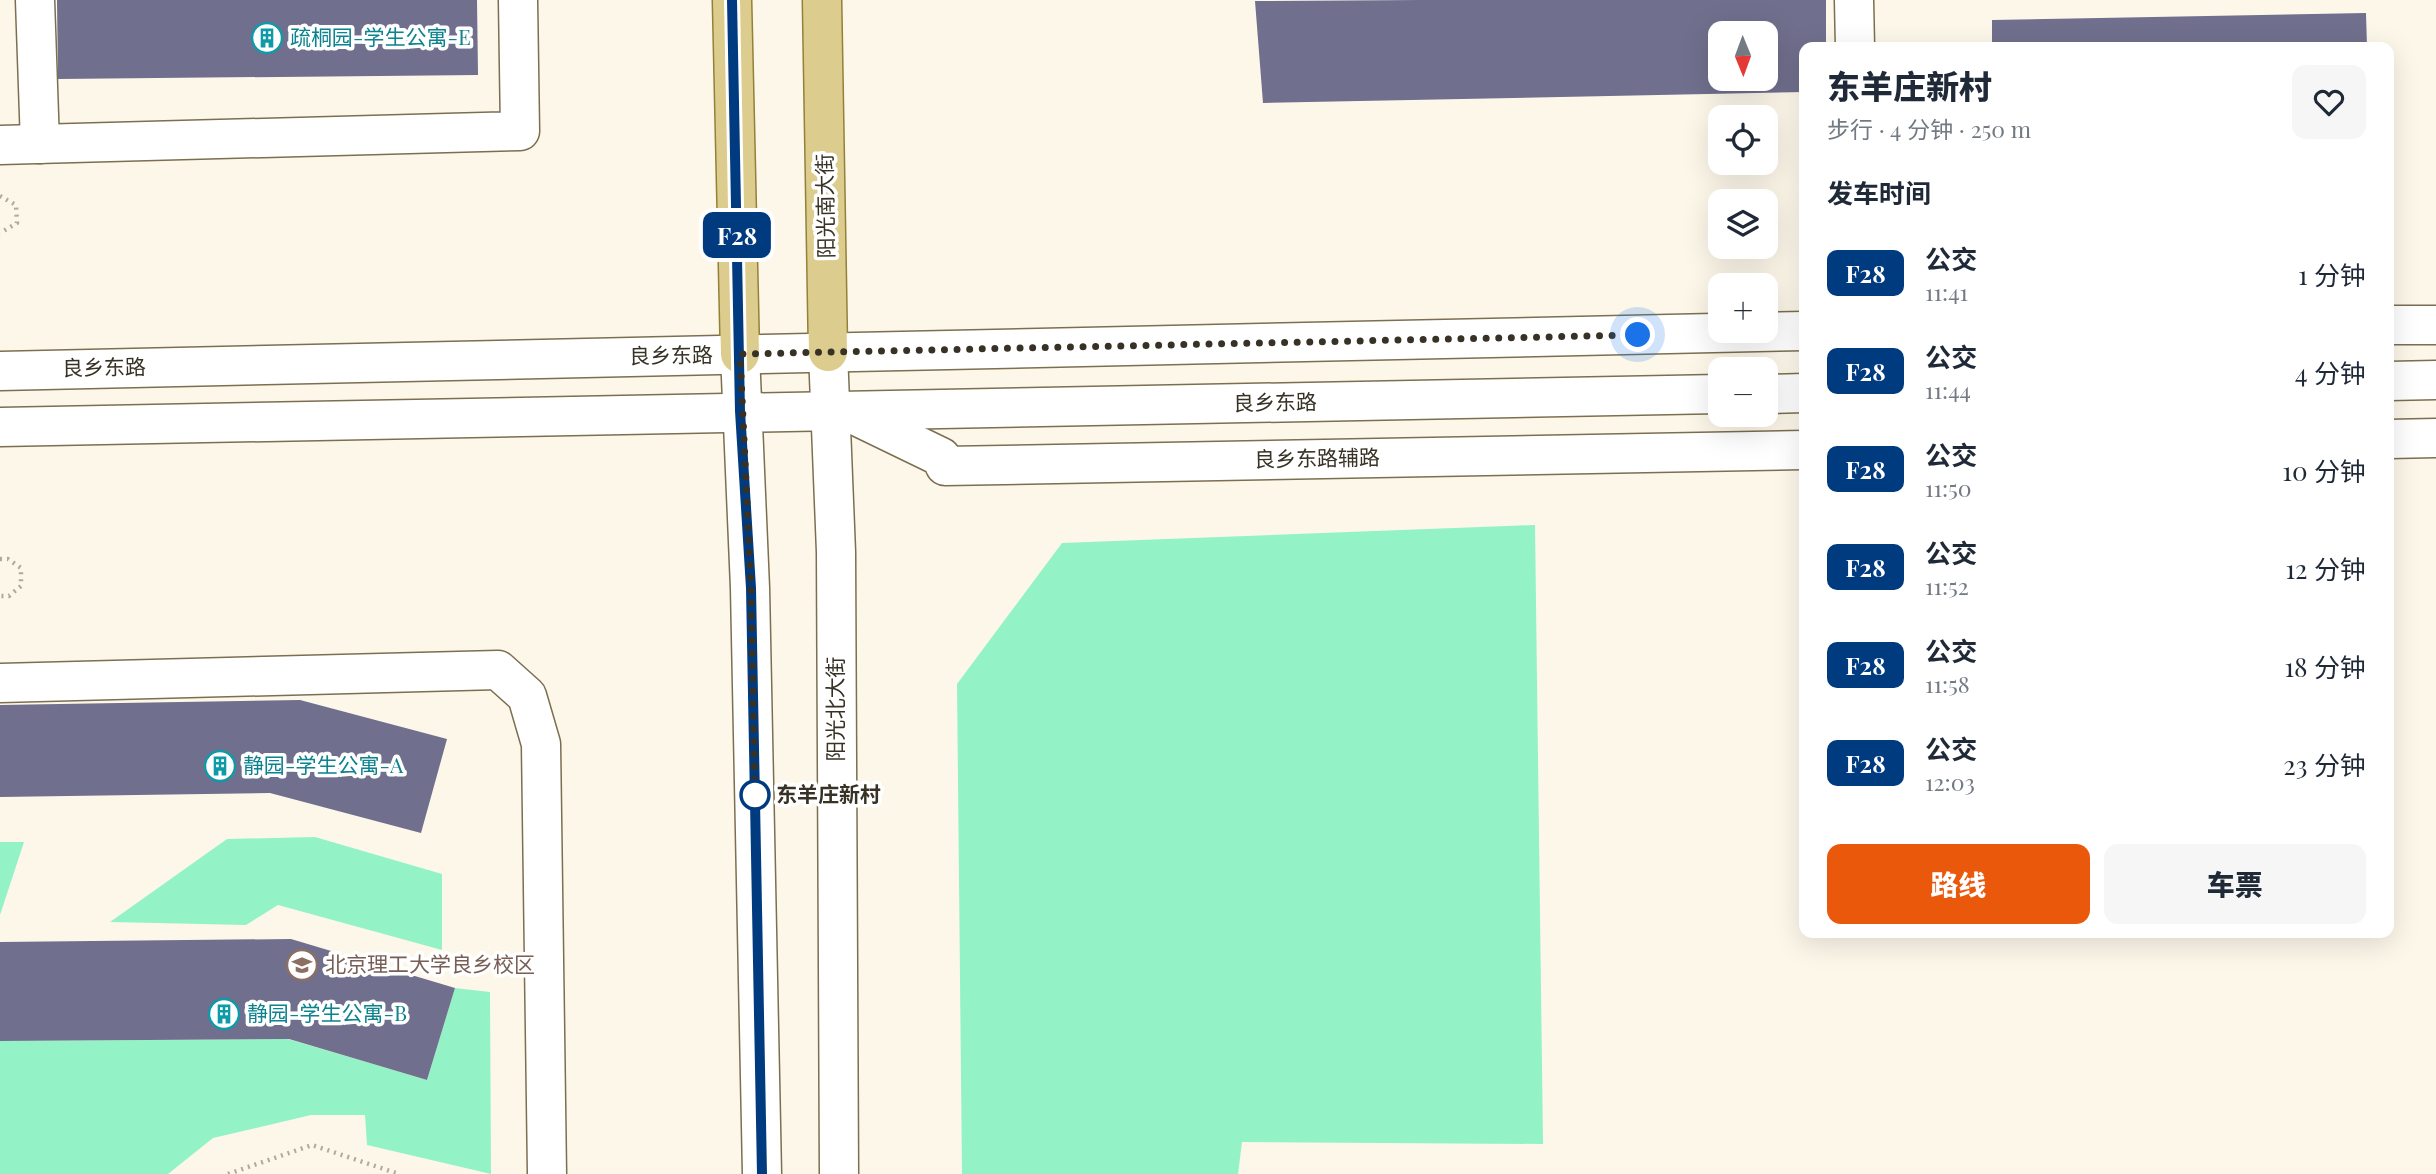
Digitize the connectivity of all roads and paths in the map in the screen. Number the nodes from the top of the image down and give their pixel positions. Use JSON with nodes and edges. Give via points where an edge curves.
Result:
{"nodes":[{"id":1,"x":35,"y":0,"type":"edge"},
{"id":2,"x":518,"y":0,"type":"edge"},
{"id":3,"x":732,"y":0,"type":"edge"},
{"id":4,"x":822,"y":0,"type":"edge"},
{"id":5,"x":1854,"y":0,"type":"edge"},
{"id":6,"x":1854,"y":42,"type":"edge"},
{"id":7,"x":40,"y":144,"type":"junction"},
{"id":8,"x":0,"y":145,"type":"edge"},
{"id":9,"x":0,"y":195,"type":"edge"},
{"id":10,"x":0,"y":233,"type":"edge"},
{"id":11,"x":2394,"y":325,"type":"edge"},
{"id":12,"x":2436,"y":325,"type":"edge"},
{"id":13,"x":1799,"y":331,"type":"edge"},
{"id":14,"x":828,"y":352,"type":"junction"},
{"id":15,"x":740,"y":354,"type":"junction"},
{"id":16,"x":0,"y":371,"type":"edge"},
{"id":17,"x":2436,"y":380,"type":"edge"},
{"id":18,"x":2394,"y":381,"type":"edge"},
{"id":19,"x":1799,"y":393,"type":"edge"},
{"id":20,"x":1708,"y":394,"type":"edge"},
{"id":21,"x":1778,"y":394,"type":"edge"},
{"id":22,"x":740,"y":411,"type":"junction"},
{"id":23,"x":838,"y":411,"type":"junction"},
{"id":24,"x":0,"y":427,"type":"edge"},
{"id":25,"x":2436,"y":438,"type":"edge"},
{"id":26,"x":2394,"y":439,"type":"edge"},
{"id":27,"x":1799,"y":450,"type":"edge"},
{"id":28,"x":0,"y":559,"type":"edge"},
{"id":29,"x":0,"y":596,"type":"edge"},
{"id":30,"x":0,"y":683,"type":"edge"},
{"id":31,"x":228,"y":1174,"type":"edge"},
{"id":32,"x":399,"y":1174,"type":"edge"},
{"id":33,"x":547,"y":1174,"type":"edge"},
{"id":34,"x":762,"y":1174,"type":"edge"},
{"id":35,"x":839,"y":1174,"type":"edge"}],
"edges":[{"from":1,"to":7,"type":"main road"},
{"from":2,"to":7,"type":"main road","via":[[520,131]]},
{"from":3,"to":15,"type":"main road"},
{"from":4,"to":14,"type":"main road","name":"阳光南大街"},
{"from":5,"to":6,"type":"main road"},
{"from":7,"to":8,"type":"main road"},
{"from":9,"to":10,"type":"path","via":[[16,205],[17,223]]},
{"from":11,"to":12,"type":"main road"},
{"from":13,"to":14,"type":"main road","name":"良乡东路"},
{"from":14,"to":15,"type":"main road","name":"良乡东路"},
{"from":14,"to":23,"type":"main road","name":"阳光南大街"},
{"from":15,"to":16,"type":"main road","name":"良乡东路"},
{"from":15,"to":22,"type":"main road"},
{"from":17,"to":18,"type":"main road"},
{"from":19,"to":21,"type":"main road"},
{"from":20,"to":23,"type":"main road","name":"良乡东路"},
{"from":22,"to":23,"type":"main road","name":"良乡东路"},
{"from":22,"to":24,"type":"main road"},
{"from":22,"to":34,"type":"main road","via":[[751,588]]},
{"from":23,"to":27,"type":"main road","name":"良乡东路辅路","via":[[941,457],[945,466]]},
{"from":23,"to":35,"type":"main road","name":"阳光北大街"},
{"from":25,"to":26,"type":"main road"},
{"from":28,"to":29,"type":"path","via":[[22,568],[21,586],[9,596]]},
{"from":30,"to":33,"type":"main road","via":[[498,670],[527,696],[541,744]]},
{"from":31,"to":32,"type":"path","via":[[312,1146]]}]}
